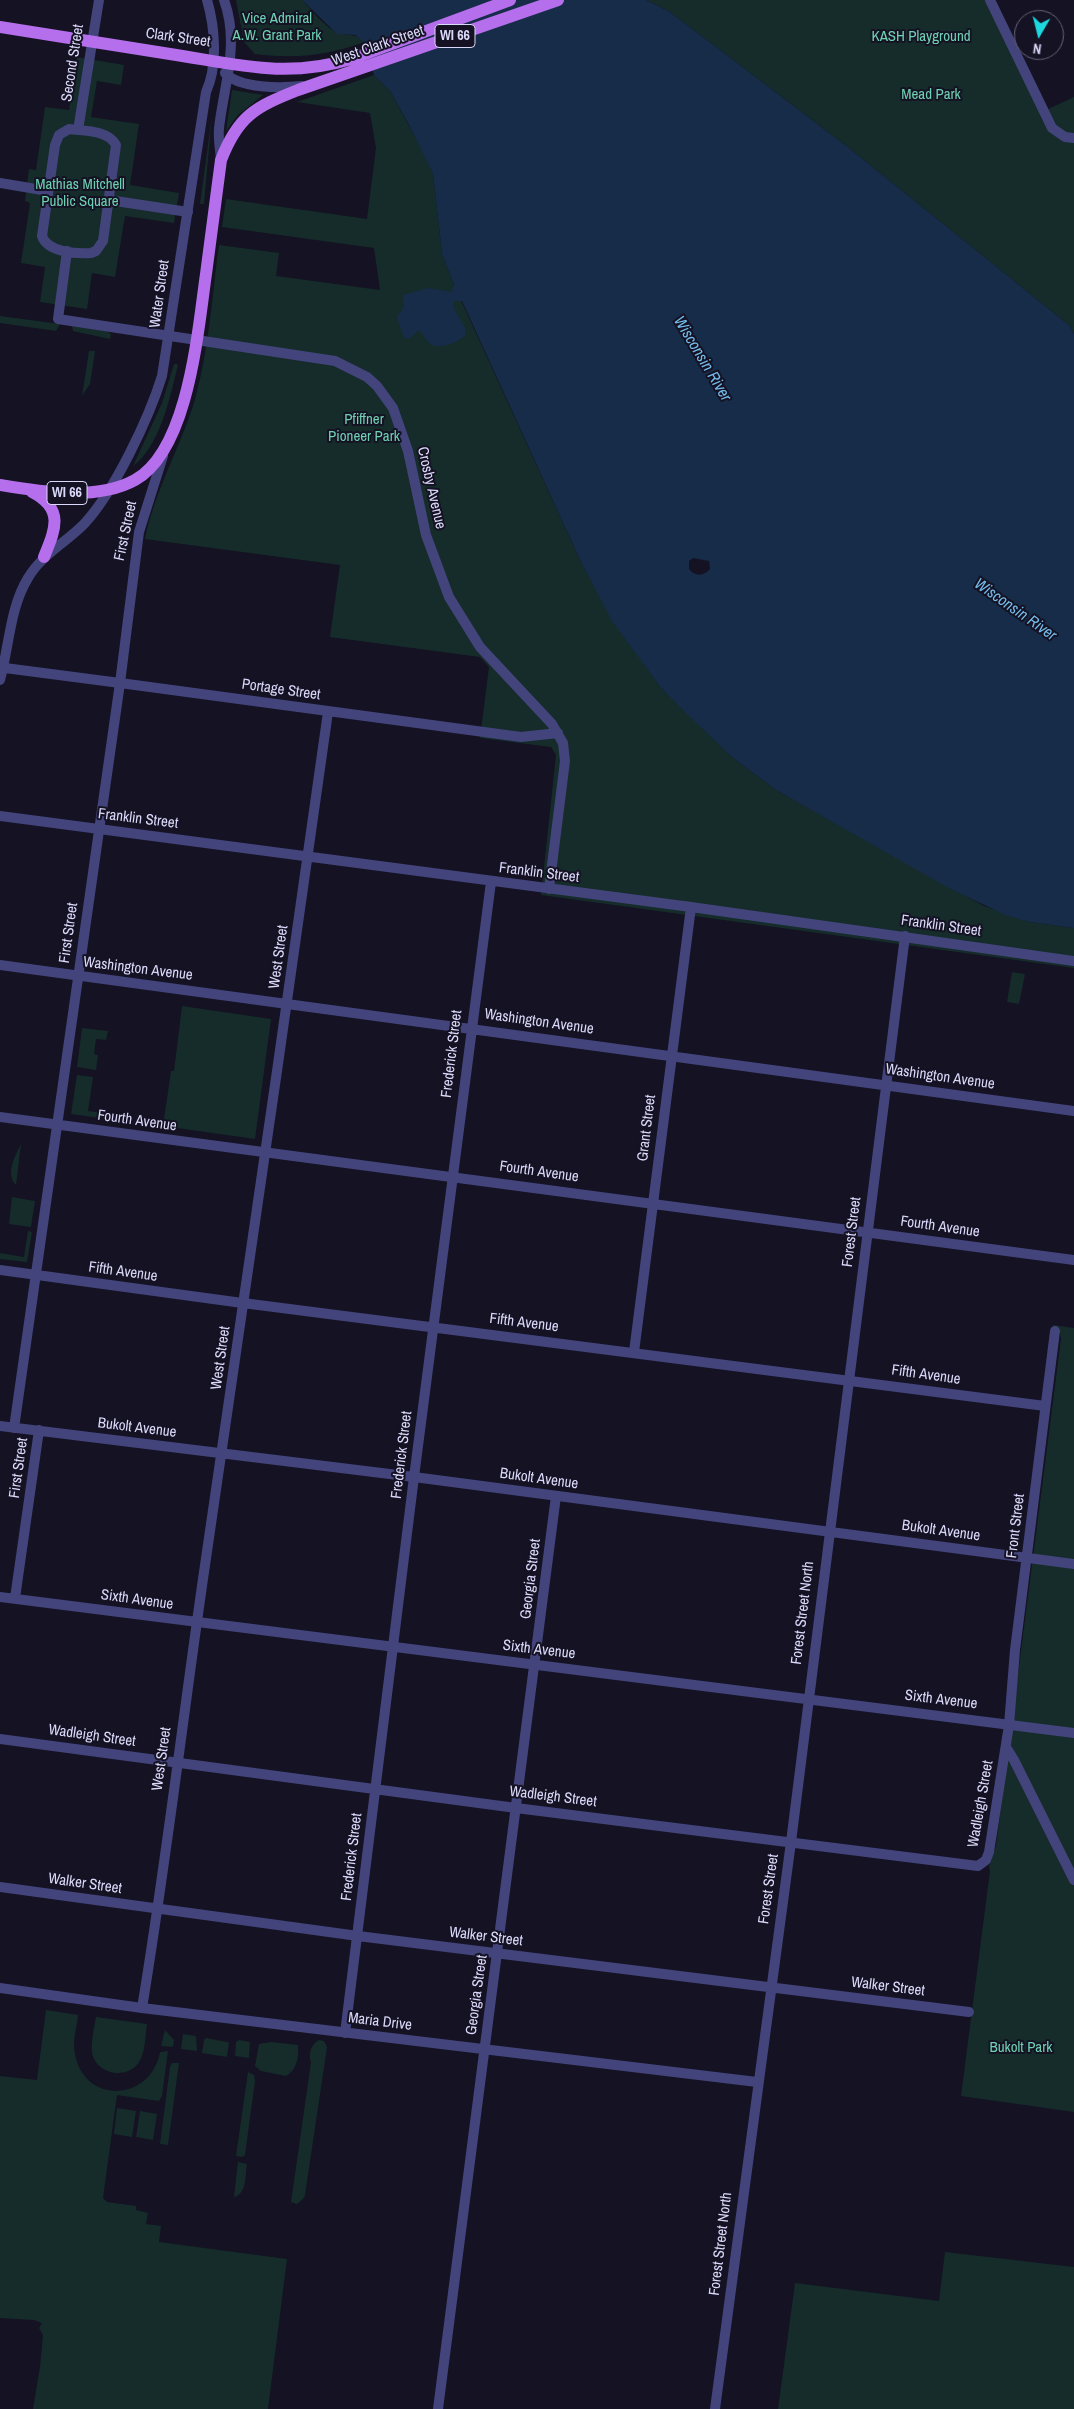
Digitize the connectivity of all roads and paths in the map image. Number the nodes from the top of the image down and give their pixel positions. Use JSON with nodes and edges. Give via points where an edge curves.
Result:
{"nodes":[{"id":1,"x":99,"y":0,"type":"edge"},
{"id":2,"x":207,"y":0,"type":"edge"},
{"id":3,"x":224,"y":0,"type":"edge"},
{"id":4,"x":510,"y":0,"type":"edge"},
{"id":5,"x":558,"y":0,"type":"edge"},
{"id":6,"x":990,"y":0,"type":"edge"},
{"id":7,"x":0,"y":27,"type":"edge"},
{"id":8,"x":91,"y":42,"type":"junction"},
{"id":9,"x":351,"y":59,"type":"joint"},
{"id":10,"x":212,"y":60,"type":"junction"},
{"id":11,"x":229,"y":70,"type":"junction"},
{"id":12,"x":316,"y":84,"type":"junction"},
{"id":13,"x":78,"y":130,"type":"junction"},
{"id":14,"x":1074,"y":138,"type":"edge"},
{"id":15,"x":221,"y":160,"type":"junction"},
{"id":16,"x":0,"y":183,"type":"edge"},
{"id":17,"x":48,"y":190,"type":"junction"},
{"id":18,"x":109,"y":200,"type":"junction"},
{"id":19,"x":188,"y":212,"type":"junction"},
{"id":20,"x":67,"y":251,"type":"junction"},
{"id":21,"x":170,"y":336,"type":"junction"},
{"id":22,"x":196,"y":339,"type":"junction"},
{"id":23,"x":166,"y":446,"type":"junction"},
{"id":24,"x":0,"y":485,"type":"edge"},
{"id":25,"x":109,"y":488,"type":"junction"},
{"id":26,"x":25,"y":489,"type":"junction"},
{"id":27,"x":44,"y":557,"type":"junction"},
{"id":28,"x":2,"y":667,"type":"edge"},
{"id":29,"x":0,"y":680,"type":"edge"},
{"id":30,"x":120,"y":683,"type":"junction"},
{"id":31,"x":328,"y":712,"type":"junction"},
{"id":32,"x":558,"y":733,"type":"junction"},
{"id":33,"x":0,"y":816,"type":"edge"},
{"id":34,"x":98,"y":829,"type":"junction"},
{"id":35,"x":308,"y":856,"type":"junction"},
{"id":36,"x":491,"y":882,"type":"junction"},
{"id":37,"x":549,"y":889,"type":"junction"},
{"id":38,"x":691,"y":907,"type":"junction"},
{"id":39,"x":905,"y":936,"type":"junction"},
{"id":40,"x":1074,"y":961,"type":"edge"},
{"id":41,"x":0,"y":965,"type":"edge"},
{"id":42,"x":78,"y":976,"type":"junction"},
{"id":43,"x":288,"y":1003,"type":"junction"},
{"id":44,"x":471,"y":1028,"type":"junction"},
{"id":45,"x":671,"y":1056,"type":"junction"},
{"id":46,"x":886,"y":1084,"type":"junction"},
{"id":47,"x":1074,"y":1110,"type":"edge"},
{"id":48,"x":0,"y":1117,"type":"edge"},
{"id":49,"x":59,"y":1125,"type":"junction"},
{"id":50,"x":267,"y":1153,"type":"junction"},
{"id":51,"x":452,"y":1176,"type":"junction"},
{"id":52,"x":652,"y":1203,"type":"junction"},
{"id":53,"x":867,"y":1233,"type":"junction"},
{"id":54,"x":1074,"y":1260,"type":"edge"},
{"id":55,"x":0,"y":1270,"type":"edge"},
{"id":56,"x":36,"y":1275,"type":"junction"},
{"id":57,"x":244,"y":1303,"type":"junction"},
{"id":58,"x":434,"y":1327,"type":"junction"},
{"id":59,"x":1055,"y":1331,"type":"dead end"},
{"id":60,"x":634,"y":1352,"type":"junction"},
{"id":61,"x":848,"y":1379,"type":"junction"},
{"id":62,"x":1045,"y":1406,"type":"junction"},
{"id":63,"x":0,"y":1426,"type":"edge"},
{"id":64,"x":14,"y":1428,"type":"junction"},
{"id":65,"x":39,"y":1430,"type":"junction"},
{"id":66,"x":222,"y":1454,"type":"junction"},
{"id":67,"x":414,"y":1477,"type":"junction"},
{"id":68,"x":556,"y":1496,"type":"junction"},
{"id":69,"x":829,"y":1531,"type":"junction"},
{"id":70,"x":1028,"y":1559,"type":"junction"},
{"id":71,"x":1074,"y":1564,"type":"edge"},
{"id":72,"x":0,"y":1597,"type":"edge"},
{"id":73,"x":15,"y":1598,"type":"junction"},
{"id":74,"x":197,"y":1623,"type":"junction"},
{"id":75,"x":394,"y":1646,"type":"junction"},
{"id":76,"x":535,"y":1664,"type":"junction"},
{"id":77,"x":808,"y":1699,"type":"junction"},
{"id":78,"x":1009,"y":1725,"type":"junction"},
{"id":79,"x":1074,"y":1733,"type":"edge"},
{"id":80,"x":0,"y":1739,"type":"edge"},
{"id":81,"x":1006,"y":1747,"type":"junction"},
{"id":82,"x":177,"y":1763,"type":"junction"},
{"id":83,"x":375,"y":1790,"type":"junction"},
{"id":84,"x":516,"y":1808,"type":"junction"},
{"id":85,"x":790,"y":1842,"type":"junction"},
{"id":86,"x":1074,"y":1880,"type":"edge"},
{"id":87,"x":0,"y":1888,"type":"edge"},
{"id":88,"x":158,"y":1909,"type":"junction"},
{"id":89,"x":358,"y":1936,"type":"junction"},
{"id":90,"x":498,"y":1954,"type":"junction"},
{"id":91,"x":0,"y":1988,"type":"edge"},
{"id":92,"x":771,"y":1988,"type":"junction"},
{"id":93,"x":142,"y":2008,"type":"junction"},
{"id":94,"x":969,"y":2012,"type":"dead end"},
{"id":95,"x":346,"y":2033,"type":"junction"},
{"id":96,"x":484,"y":2051,"type":"junction"},
{"id":97,"x":757,"y":2082,"type":"junction"},
{"id":98,"x":438,"y":2409,"type":"edge"},
{"id":99,"x":715,"y":2409,"type":"edge"}],
"edges":[{"from":1,"to":8,"type":"street","name":"Second Street"},
{"from":2,"to":10,"type":"street","name":"Water Street","via":[[212,29]]},
{"from":3,"to":11,"type":"street","via":[[232,35]]},
{"from":4,"to":9,"type":"main road","name":"West Clark Street","number":"WI 66"},
{"from":5,"to":12,"type":"main road","name":"West Clark Street","number":"WI 66"},
{"from":6,"to":14,"type":"street","via":[[1052,128],[1064,137]]},
{"from":7,"to":8,"type":"main road","name":"Clark Street","number":"WI 66"},
{"from":8,"to":10,"type":"main road","name":"Clark Street","number":"WI 66"},
{"from":8,"to":13,"type":"street","name":"Second Street"},
{"from":9,"to":11,"type":"main road","name":"Clark Street","number":"WI 66","via":[[314,68]]},
{"from":10,"to":11,"type":"main road","name":"Clark Street","number":"WI 66"},
{"from":10,"to":19,"type":"street","name":"Water Street","via":[[212,78],[206,92]]},
{"from":11,"to":12,"type":"street","name":"West Clark Street","via":[[240,81],[278,87]]},
{"from":11,"to":15,"type":"street","via":[[218,131]]},
{"from":12,"to":15,"type":"main road","number":"WI 66","via":[[254,111],[230,137]]},
{"from":13,"to":17,"type":"street","via":[[69,129],[59,135]]},
{"from":13,"to":18,"type":"street","via":[[109,137],[116,145]]},
{"from":15,"to":22,"type":"main road","number":"WI 66"},
{"from":16,"to":17,"type":"street"},
{"from":17,"to":20,"type":"street","via":[[42,236],[48,246]]},
{"from":18,"to":19,"type":"street"},
{"from":18,"to":20,"type":"street","via":[[100,247],[91,254]]},
{"from":19,"to":21,"type":"street","name":"Water Street"},
{"from":20,"to":21,"type":"street","name":"Crosby Avenue","via":[[58,318]]},
{"from":21,"to":22,"type":"street","name":"Crosby Avenue"},
{"from":21,"to":25,"type":"street","name":"Water Street","via":[[158,391]]},
{"from":22,"to":23,"type":"main road","number":"WI 66","via":[[189,383]]},
{"from":22,"to":32,"type":"street","name":"Crosby Avenue","via":[[335,361],[360,372],[377,386],[399,421],[426,535],[449,597],[480,647]]},
{"from":23,"to":25,"type":"main road","number":"WI 66","via":[[156,462],[140,476],[125,485]]},
{"from":23,"to":30,"type":"street","name":"First Street","via":[[139,532]]},
{"from":24,"to":26,"type":"main road","number":"WI 66"},
{"from":25,"to":26,"type":"main road","number":"WI 66","via":[[67,493]]},
{"from":25,"to":27,"type":"street","name":"Water Street","via":[[83,525]]},
{"from":26,"to":27,"type":"main road","via":[[49,503],[55,516],[54,535]]},
{"from":27,"to":28,"type":"street","via":[[27,580],[19,599]]},
{"from":28,"to":29,"type":"street"},
{"from":28,"to":30,"type":"street","name":"Portage Street"},
{"from":30,"to":31,"type":"street","name":"Portage Street"},
{"from":30,"to":34,"type":"street","name":"First Street"},
{"from":31,"to":32,"type":"street","name":"Portage Street","via":[[521,737]]},
{"from":31,"to":35,"type":"street","name":"West Street"},
{"from":32,"to":37,"type":"street","name":"Crosby Avenue","via":[[563,742],[565,761]]},
{"from":33,"to":34,"type":"street","name":"Franklin Street"},
{"from":34,"to":35,"type":"street","name":"Franklin Street"},
{"from":34,"to":42,"type":"street","name":"First Street"},
{"from":35,"to":36,"type":"street","name":"Franklin Street"},
{"from":35,"to":43,"type":"street","name":"West Street"},
{"from":36,"to":37,"type":"street","name":"Franklin Street"},
{"from":36,"to":44,"type":"street","name":"Frederick Street"},
{"from":37,"to":38,"type":"street","name":"Franklin Street"},
{"from":38,"to":39,"type":"street","name":"Franklin Street"},
{"from":38,"to":45,"type":"street","name":"Grant Street"},
{"from":39,"to":40,"type":"street","name":"Franklin Street"},
{"from":39,"to":46,"type":"street","name":"Forest Street"},
{"from":41,"to":42,"type":"street","name":"Washington Avenue"},
{"from":42,"to":43,"type":"street","name":"Washington Avenue"},
{"from":42,"to":49,"type":"street","name":"First Street"},
{"from":43,"to":44,"type":"street","name":"Washington Avenue"},
{"from":43,"to":50,"type":"street","name":"West Street"},
{"from":44,"to":45,"type":"street","name":"Washington Avenue"},
{"from":44,"to":51,"type":"street","name":"Frederick Street"},
{"from":45,"to":46,"type":"street","name":"Washington Avenue"},
{"from":45,"to":52,"type":"street","name":"Grant Street"},
{"from":46,"to":47,"type":"street","name":"Washington Avenue"},
{"from":46,"to":53,"type":"street","name":"Forest Street"},
{"from":48,"to":49,"type":"street","name":"Fourth Avenue"},
{"from":49,"to":50,"type":"street","name":"Fourth Avenue"},
{"from":49,"to":56,"type":"street","name":"First Street"},
{"from":50,"to":51,"type":"street","name":"Fourth Avenue"},
{"from":50,"to":57,"type":"street","name":"West Street"},
{"from":51,"to":52,"type":"street","name":"Fourth Avenue"},
{"from":51,"to":58,"type":"street","name":"Frederick Street"},
{"from":52,"to":53,"type":"street","name":"Fourth Avenue"},
{"from":52,"to":60,"type":"street","name":"Grant Street"},
{"from":53,"to":54,"type":"street","name":"Fourth Avenue"},
{"from":53,"to":61,"type":"street","name":"Forest Street"},
{"from":55,"to":56,"type":"street","name":"Fifth Avenue"},
{"from":56,"to":57,"type":"street","name":"Fifth Avenue"},
{"from":56,"to":64,"type":"street","name":"First Street"},
{"from":57,"to":58,"type":"street","name":"Fifth Avenue"},
{"from":57,"to":66,"type":"street","name":"West Street"},
{"from":58,"to":60,"type":"street","name":"Fifth Avenue"},
{"from":58,"to":67,"type":"street","name":"Frederick Street"},
{"from":59,"to":62,"type":"street","name":"Front Street"},
{"from":60,"to":61,"type":"street","name":"Fifth Avenue"},
{"from":61,"to":62,"type":"street","name":"Fifth Avenue"},
{"from":61,"to":69,"type":"street","name":"Forest Street"},
{"from":62,"to":70,"type":"street","name":"Front Street"},
{"from":63,"to":64,"type":"street","name":"Bukolt Avenue"},
{"from":64,"to":65,"type":"street","name":"Bukolt Avenue"},
{"from":65,"to":66,"type":"street","name":"Bukolt Avenue"},
{"from":65,"to":73,"type":"street","name":"First Street"},
{"from":66,"to":67,"type":"street","name":"Bukolt Avenue"},
{"from":66,"to":74,"type":"street","name":"West Street"},
{"from":67,"to":68,"type":"street","name":"Bukolt Avenue"},
{"from":67,"to":75,"type":"street","name":"Frederick Street"},
{"from":68,"to":69,"type":"street","name":"Bukolt Avenue"},
{"from":68,"to":76,"type":"street","name":"Georgia Street"},
{"from":69,"to":70,"type":"street","name":"Bukolt Avenue"},
{"from":69,"to":77,"type":"street","name":"Forest Street North"},
{"from":70,"to":71,"type":"street","name":"Bukolt Avenue"},
{"from":70,"to":78,"type":"street","name":"Front Street","via":[[1015,1650]]},
{"from":72,"to":73,"type":"street","name":"Sixth Avenue"},
{"from":73,"to":74,"type":"street","name":"Sixth Avenue"},
{"from":74,"to":75,"type":"street","name":"Sixth Avenue"},
{"from":74,"to":82,"type":"street","name":"West Street"},
{"from":75,"to":76,"type":"street","name":"Sixth Avenue"},
{"from":75,"to":83,"type":"street","name":"Frederick Street"},
{"from":76,"to":77,"type":"street","name":"Sixth Avenue"},
{"from":76,"to":84,"type":"street","name":"Georgia Street"},
{"from":77,"to":78,"type":"street","name":"Sixth Avenue"},
{"from":77,"to":85,"type":"street","name":"Forest Street"},
{"from":78,"to":79,"type":"street","name":"Sixth Avenue"},
{"from":78,"to":81,"type":"street","name":"Front Street"},
{"from":80,"to":82,"type":"street","name":"Wadleigh Street"},
{"from":81,"to":85,"type":"street","name":"Wadleigh Street","via":[[992,1838],[983,1864],[974,1866]]},
{"from":81,"to":86,"type":"street"},
{"from":82,"to":83,"type":"street","name":"Wadleigh Street"},
{"from":82,"to":88,"type":"street","name":"West Street"},
{"from":83,"to":84,"type":"street","name":"Wadleigh Street"},
{"from":83,"to":89,"type":"street","name":"Frederick Street"},
{"from":84,"to":85,"type":"street","name":"Wadleigh Street"},
{"from":84,"to":90,"type":"street","name":"Georgia Street"},
{"from":85,"to":92,"type":"street","name":"Forest Street"},
{"from":87,"to":88,"type":"street","name":"Walker Street"},
{"from":88,"to":89,"type":"street","name":"Walker Street"},
{"from":88,"to":93,"type":"street","name":"West Street"},
{"from":89,"to":90,"type":"street","name":"Walker Street"},
{"from":89,"to":95,"type":"street","name":"Frederick Street"},
{"from":90,"to":92,"type":"street","name":"Walker Street"},
{"from":90,"to":96,"type":"street","name":"Georgia Street"},
{"from":91,"to":93,"type":"street","name":"Maria Drive"},
{"from":92,"to":94,"type":"street","name":"Walker Street"},
{"from":92,"to":97,"type":"street","name":"Forest Street"},
{"from":93,"to":95,"type":"street","name":"Maria Drive"},
{"from":95,"to":96,"type":"street","name":"Maria Drive"},
{"from":96,"to":97,"type":"street","name":"Maria Drive"},
{"from":96,"to":98,"type":"street","name":"Georgia Street"},
{"from":97,"to":99,"type":"street","name":"Forest Street North"}]}
